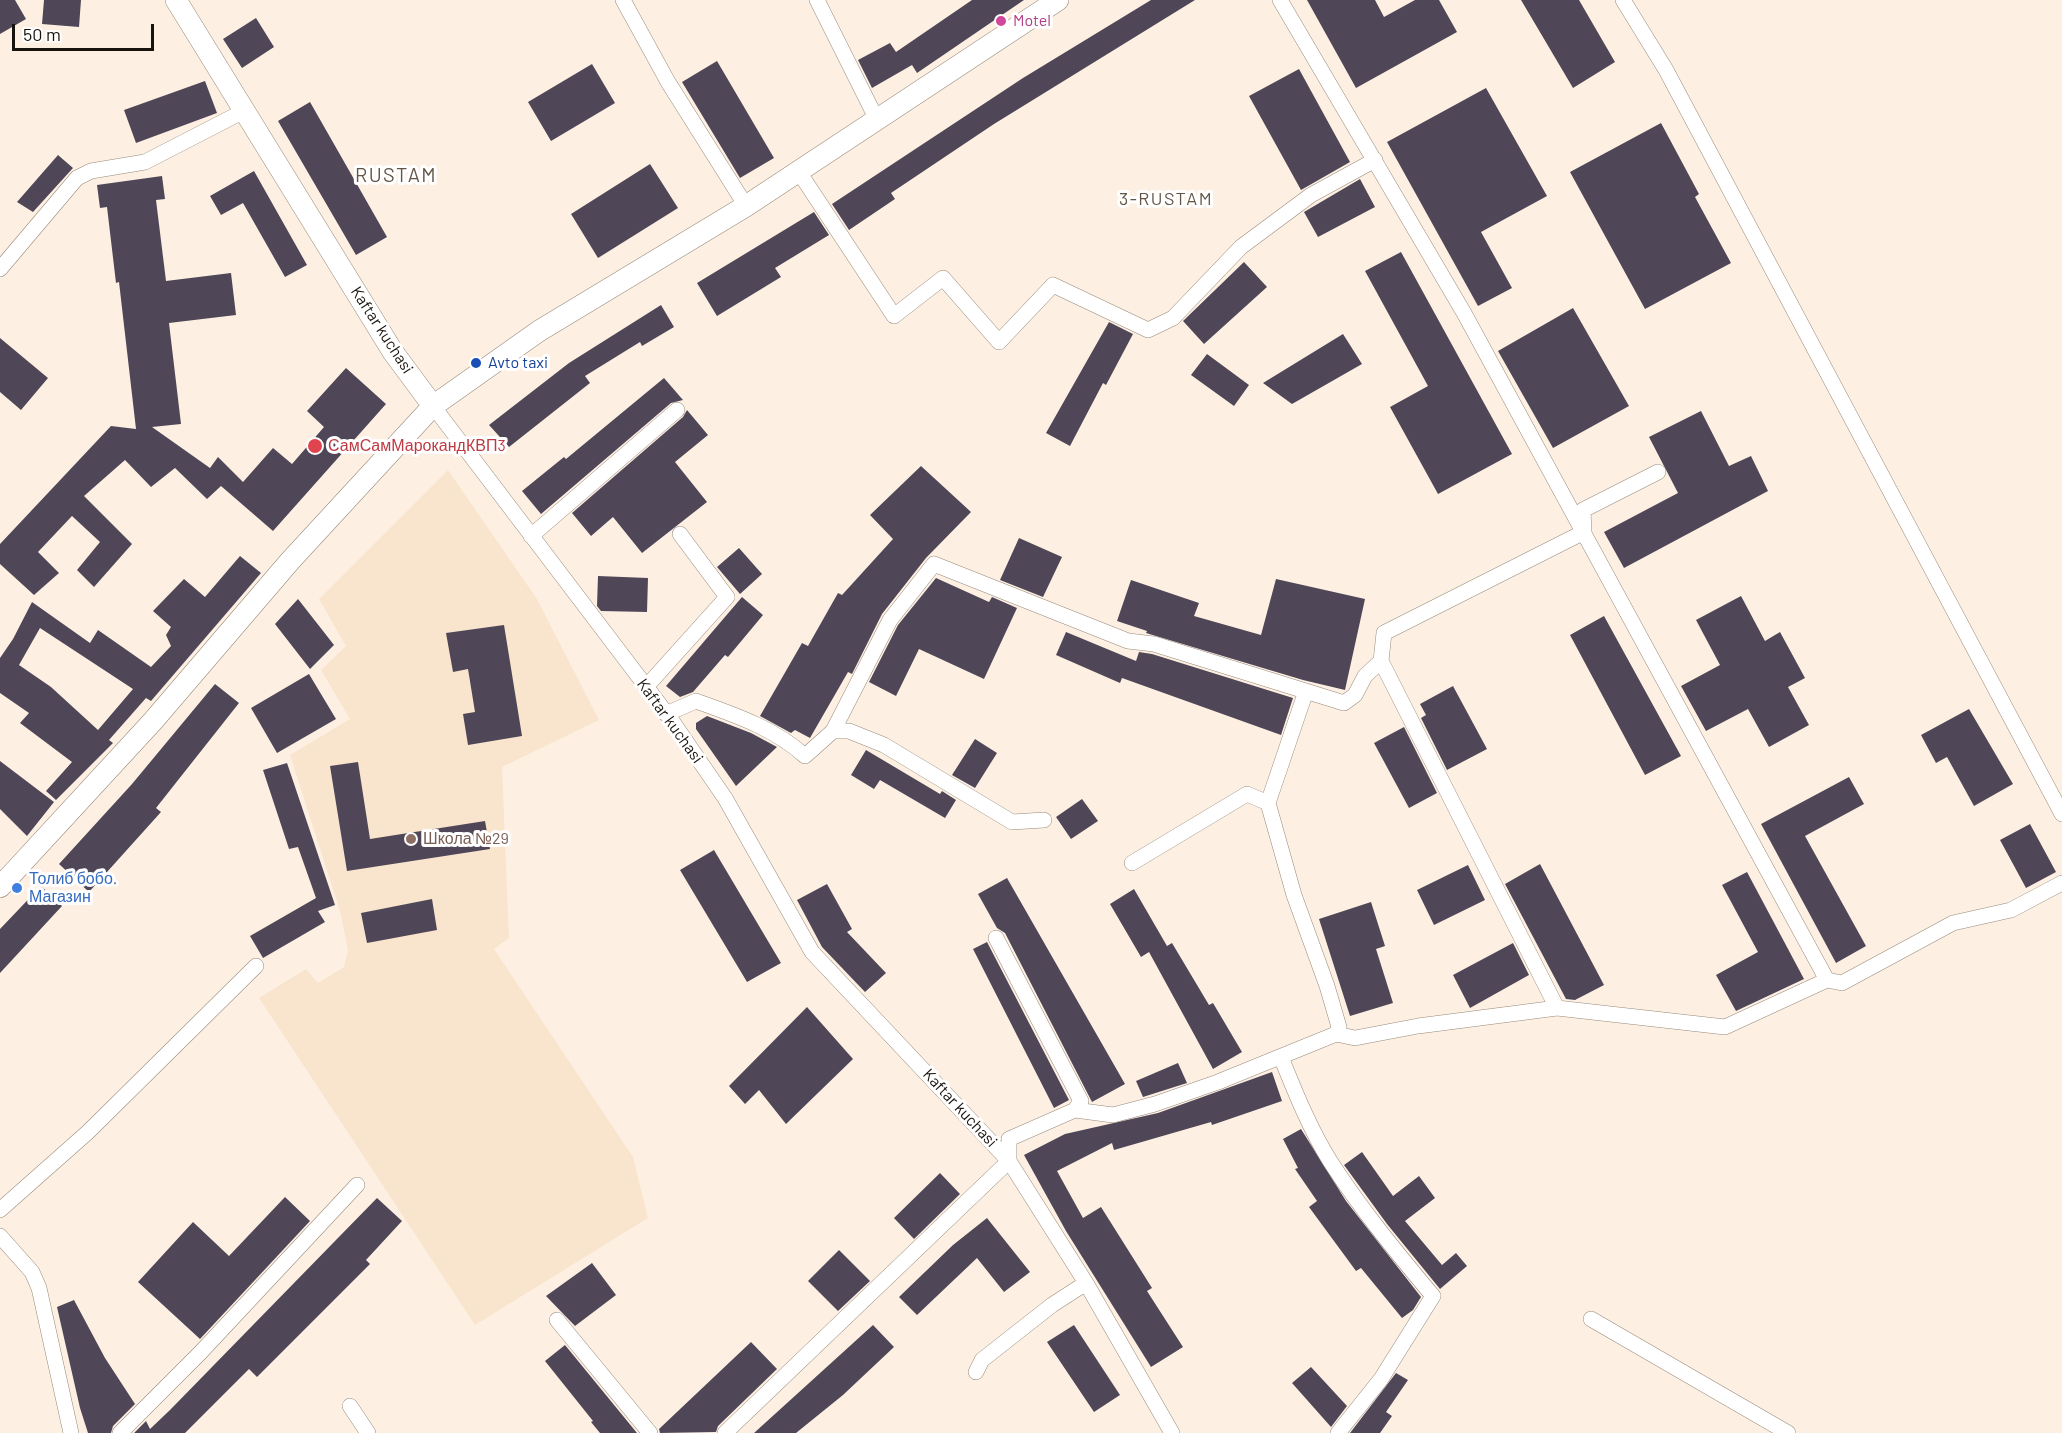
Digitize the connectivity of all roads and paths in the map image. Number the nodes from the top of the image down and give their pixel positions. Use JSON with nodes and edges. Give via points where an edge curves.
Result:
{"nodes":[{"id":1,"x":176,"y":0,"type":"edge"},
{"id":2,"x":623,"y":0,"type":"edge"},
{"id":3,"x":817,"y":0,"type":"edge"},
{"id":4,"x":1058,"y":0,"type":"edge"},
{"id":5,"x":1280,"y":0,"type":"edge"},
{"id":6,"x":1623,"y":0,"type":"edge"},
{"id":7,"x":244,"y":111,"type":"junction"},
{"id":8,"x":877,"y":120,"type":"junction"},
{"id":9,"x":1375,"y":160,"type":"junction"},
{"id":10,"x":799,"y":172,"type":"junction"},
{"id":11,"x":746,"y":206,"type":"junction"},
{"id":12,"x":0,"y":269,"type":"edge"},
{"id":13,"x":433,"y":406,"type":"junction"},
{"id":14,"x":677,"y":410,"type":"dead end"},
{"id":15,"x":1658,"y":472,"type":"dead end"},
{"id":16,"x":1584,"y":532,"type":"junction"},
{"id":17,"x":680,"y":534,"type":"dead end"},
{"id":18,"x":531,"y":536,"type":"junction"},
{"id":19,"x":1381,"y":662,"type":"junction"},
{"id":20,"x":646,"y":687,"type":"junction"},
{"id":21,"x":1306,"y":691,"type":"junction"},
{"id":22,"x":666,"y":714,"type":"junction"},
{"id":23,"x":833,"y":731,"type":"junction"},
{"id":24,"x":1268,"y":803,"type":"junction"},
{"id":25,"x":2062,"y":814,"type":"edge"},
{"id":26,"x":1044,"y":820,"type":"dead end"},
{"id":27,"x":1132,"y":863,"type":"dead end"},
{"id":28,"x":2062,"y":884,"type":"edge"},
{"id":29,"x":0,"y":887,"type":"edge"},
{"id":30,"x":996,"y":938,"type":"dead end"},
{"id":31,"x":256,"y":966,"type":"dead end"},
{"id":32,"x":1827,"y":980,"type":"junction"},
{"id":33,"x":1557,"y":1008,"type":"junction"},
{"id":34,"x":1336,"y":1034,"type":"junction"},
{"id":35,"x":1281,"y":1057,"type":"junction"},
{"id":36,"x":1075,"y":1110,"type":"junction"},
{"id":37,"x":1009,"y":1161,"type":"junction"},
{"id":38,"x":357,"y":1185,"type":"dead end"},
{"id":39,"x":0,"y":1210,"type":"edge"},
{"id":40,"x":0,"y":1236,"type":"edge"},
{"id":41,"x":1086,"y":1283,"type":"junction"},
{"id":42,"x":1591,"y":1319,"type":"dead end"},
{"id":43,"x":557,"y":1320,"type":"dead end"},
{"id":44,"x":976,"y":1372,"type":"dead end"},
{"id":45,"x":350,"y":1406,"type":"dead end"},
{"id":46,"x":71,"y":1433,"type":"edge"},
{"id":47,"x":120,"y":1433,"type":"edge"},
{"id":48,"x":368,"y":1433,"type":"edge"},
{"id":49,"x":650,"y":1433,"type":"edge"},
{"id":50,"x":725,"y":1433,"type":"edge"},
{"id":51,"x":1172,"y":1433,"type":"edge"},
{"id":52,"x":1338,"y":1433,"type":"edge"},
{"id":53,"x":1788,"y":1433,"type":"edge"}],
"edges":[{"from":1,"to":7,"type":"main road","name":"Kaftar kuchasi"},
{"from":2,"to":11,"type":"street","via":[[668,82]]},
{"from":3,"to":8,"type":"street"},
{"from":4,"to":8,"type":"main road"},
{"from":5,"to":9,"type":"street"},
{"from":6,"to":25,"type":"street","via":[[1666,70]]},
{"from":7,"to":12,"type":"street","via":[[145,162],[91,171],[77,178]]},
{"from":7,"to":13,"type":"main road","name":"Kaftar kuchasi","via":[[393,352]]},
{"from":8,"to":10,"type":"main road"},
{"from":9,"to":10,"type":"street","via":[[1311,195],[1241,247],[1173,318],[1148,330],[1053,285],[999,342],[943,278],[894,316]]},
{"from":9,"to":16,"type":"street"},
{"from":10,"to":11,"type":"main road"},
{"from":11,"to":13,"type":"main road","via":[[539,331]]},
{"from":13,"to":18,"type":"street","name":"Kaftar kuchasi"},
{"from":13,"to":29,"type":"main road"},
{"from":14,"to":18,"type":"street"},
{"from":15,"to":16,"type":"street","via":[[1583,510]]},
{"from":16,"to":19,"type":"street","via":[[1384,633]]},
{"from":16,"to":32,"type":"street"},
{"from":17,"to":20,"type":"street","via":[[727,597]]},
{"from":18,"to":20,"type":"street","name":"Kaftar kuchasi"},
{"from":19,"to":21,"type":"street","via":[[1344,703]]},
{"from":19,"to":33,"type":"street"},
{"from":20,"to":22,"type":"street","name":"Kaftar kuchasi"},
{"from":21,"to":23,"type":"street","via":[[1154,644],[1128,641],[933,564],[890,620]]},
{"from":21,"to":24,"type":"street"},
{"from":22,"to":23,"type":"street","via":[[696,702],[745,718],[789,741],[805,756]]},
{"from":22,"to":37,"type":"street","name":"Kaftar kuchasi","via":[[725,798],[812,952]]},
{"from":23,"to":26,"type":"street","via":[[849,731],[884,745],[1012,822]]},
{"from":24,"to":27,"type":"street","via":[[1247,794]]},
{"from":24,"to":34,"type":"street","via":[[1294,895],[1327,986],[1339,1028]]},
{"from":28,"to":32,"type":"street","via":[[2011,910],[1953,923],[1842,983]]},
{"from":30,"to":36,"type":"street","via":[[1081,1101]]},
{"from":31,"to":39,"type":"street","via":[[88,1132]]},
{"from":32,"to":33,"type":"street","via":[[1725,1028]]},
{"from":33,"to":34,"type":"street","via":[[1354,1038]]},
{"from":34,"to":35,"type":"street"},
{"from":35,"to":36,"type":"street","via":[[1186,1093],[1113,1115]]},
{"from":35,"to":52,"type":"street","via":[[1330,1160],[1433,1296],[1381,1379]]},
{"from":36,"to":37,"type":"street","via":[[1009,1139]]},
{"from":37,"to":41,"type":"street","name":"Kaftar kuchasi"},
{"from":37,"to":50,"type":"street"},
{"from":38,"to":47,"type":"street"},
{"from":40,"to":46,"type":"street","via":[[32,1272],[39,1288]]},
{"from":41,"to":44,"type":"street","via":[[982,1360]]},
{"from":41,"to":51,"type":"street","name":"Kaftar kuchasi"},
{"from":42,"to":53,"type":"street"},
{"from":43,"to":49,"type":"street"},
{"from":45,"to":48,"type":"street"}]}
